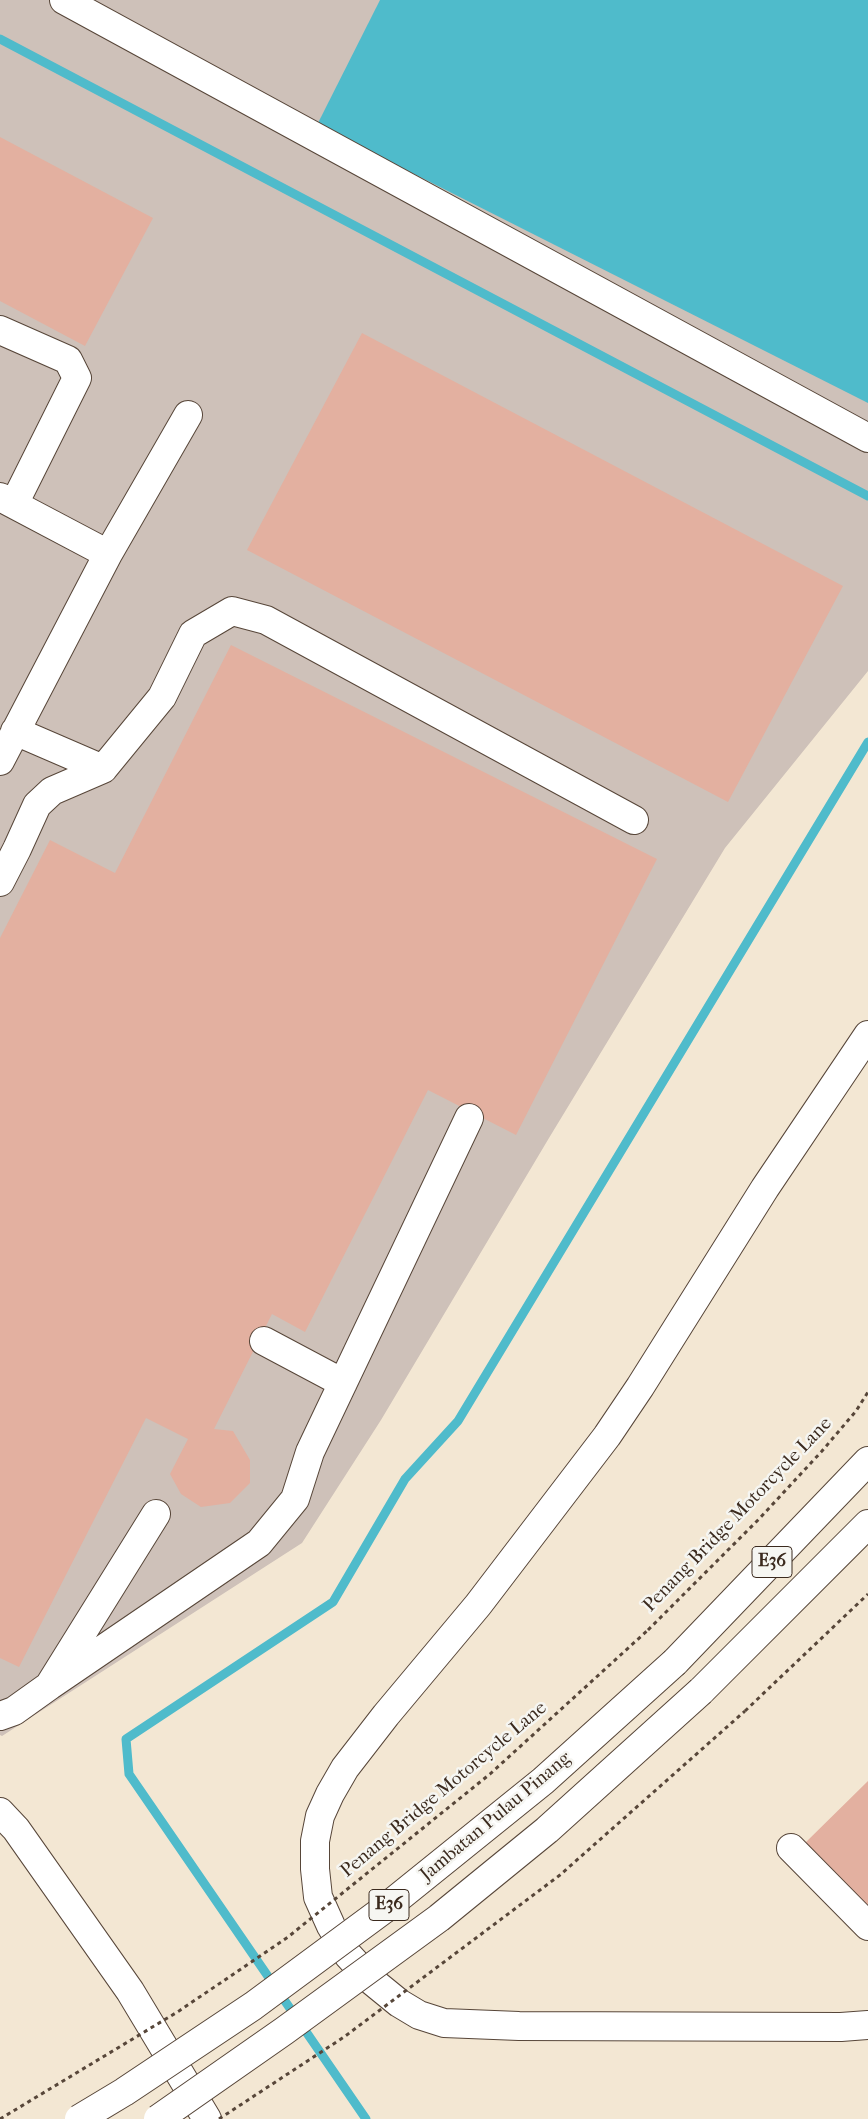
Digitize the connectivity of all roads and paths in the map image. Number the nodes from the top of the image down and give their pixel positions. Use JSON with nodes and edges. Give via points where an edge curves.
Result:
{"nodes":[{"id":1,"x":64,"y":0,"type":"edge"},
{"id":2,"x":0,"y":330,"type":"edge"},
{"id":3,"x":188,"y":415,"type":"dead end"},
{"id":4,"x":868,"y":438,"type":"edge"},
{"id":5,"x":7,"y":501,"type":"edge"},
{"id":6,"x":108,"y":554,"type":"junction"},
{"id":7,"x":15,"y":731,"type":"junction"},
{"id":8,"x":0,"y":761,"type":"edge"},
{"id":9,"x":104,"y":769,"type":"junction"},
{"id":10,"x":634,"y":820,"type":"dead end"},
{"id":11,"x":0,"y":882,"type":"edge"},
{"id":12,"x":868,"y":1035,"type":"edge"},
{"id":13,"x":469,"y":1118,"type":"dead end"},
{"id":14,"x":264,"y":1341,"type":"dead end"},
{"id":15,"x":343,"y":1383,"type":"junction"},
{"id":16,"x":868,"y":1392,"type":"edge"},
{"id":17,"x":868,"y":1461,"type":"edge"},
{"id":18,"x":156,"y":1514,"type":"dead end"},
{"id":19,"x":868,"y":1524,"type":"edge"},
{"id":20,"x":868,"y":1594,"type":"edge"},
{"id":21,"x":49,"y":1686,"type":"junction"},
{"id":22,"x":0,"y":1716,"type":"edge"},
{"id":23,"x":0,"y":1812,"type":"edge"},
{"id":24,"x":791,"y":1848,"type":"dead end"},
{"id":25,"x":868,"y":1926,"type":"edge"},
{"id":26,"x":868,"y":2025,"type":"edge"},
{"id":27,"x":0,"y":2119,"type":"edge"},
{"id":28,"x":79,"y":2119,"type":"edge"},
{"id":29,"x":158,"y":2119,"type":"edge"},
{"id":30,"x":207,"y":2119,"type":"edge"},
{"id":31,"x":218,"y":2119,"type":"edge"}],
"edges":[{"from":1,"to":4,"type":"main road"},
{"from":2,"to":5,"type":"main road","via":[[68,360],[76,378]]},
{"from":3,"to":6,"type":"main road"},
{"from":5,"to":6,"type":"main road"},
{"from":6,"to":7,"type":"main road"},
{"from":7,"to":8,"type":"main road"},
{"from":7,"to":9,"type":"main road"},
{"from":9,"to":10,"type":"main road","via":[[162,697],[192,634],[232,611],[266,620]]},
{"from":9,"to":11,"type":"main road","via":[[52,792],[37,805]]},
{"from":12,"to":26,"type":"main road","via":[[765,1188],[607,1436],[478,1605],[345,1768],[320,1816],[315,1840],[315,1870],[318,1897],[348,1955],[399,2003],[419,2015],[444,2023],[519,2026]]},
{"from":13,"to":15,"type":"main road"},
{"from":14,"to":15,"type":"main road"},
{"from":15,"to":21,"type":"main road","via":[[310,1452],[295,1500],[259,1543]]},
{"from":16,"to":27,"type":"path","name":"Penang Bridge Motorcycle Lane","bridge":true,"via":[[816,1458],[759,1519],[648,1630],[490,1774],[288,1937],[179,2011]]},
{"from":17,"to":28,"type":"main road","name":"Jambatan Pulau Pinang","number":"E36","bridge":true,"via":[[675,1662],[543,1781],[383,1910],[253,2006]]},
{"from":18,"to":21,"type":"main road"},
{"from":19,"to":29,"type":"main road","number":"E36","bridge":true,"via":[[701,1691],[547,1830],[439,1918]]},
{"from":20,"to":31,"type":"path","bridge":true,"via":[[745,1711],[560,1875],[344,2038]]},
{"from":21,"to":22,"type":"main road","via":[[14,1711]]},
{"from":23,"to":30,"type":"main road","via":[[16,1829],[130,1991]]},
{"from":24,"to":25,"type":"main road"}]}
